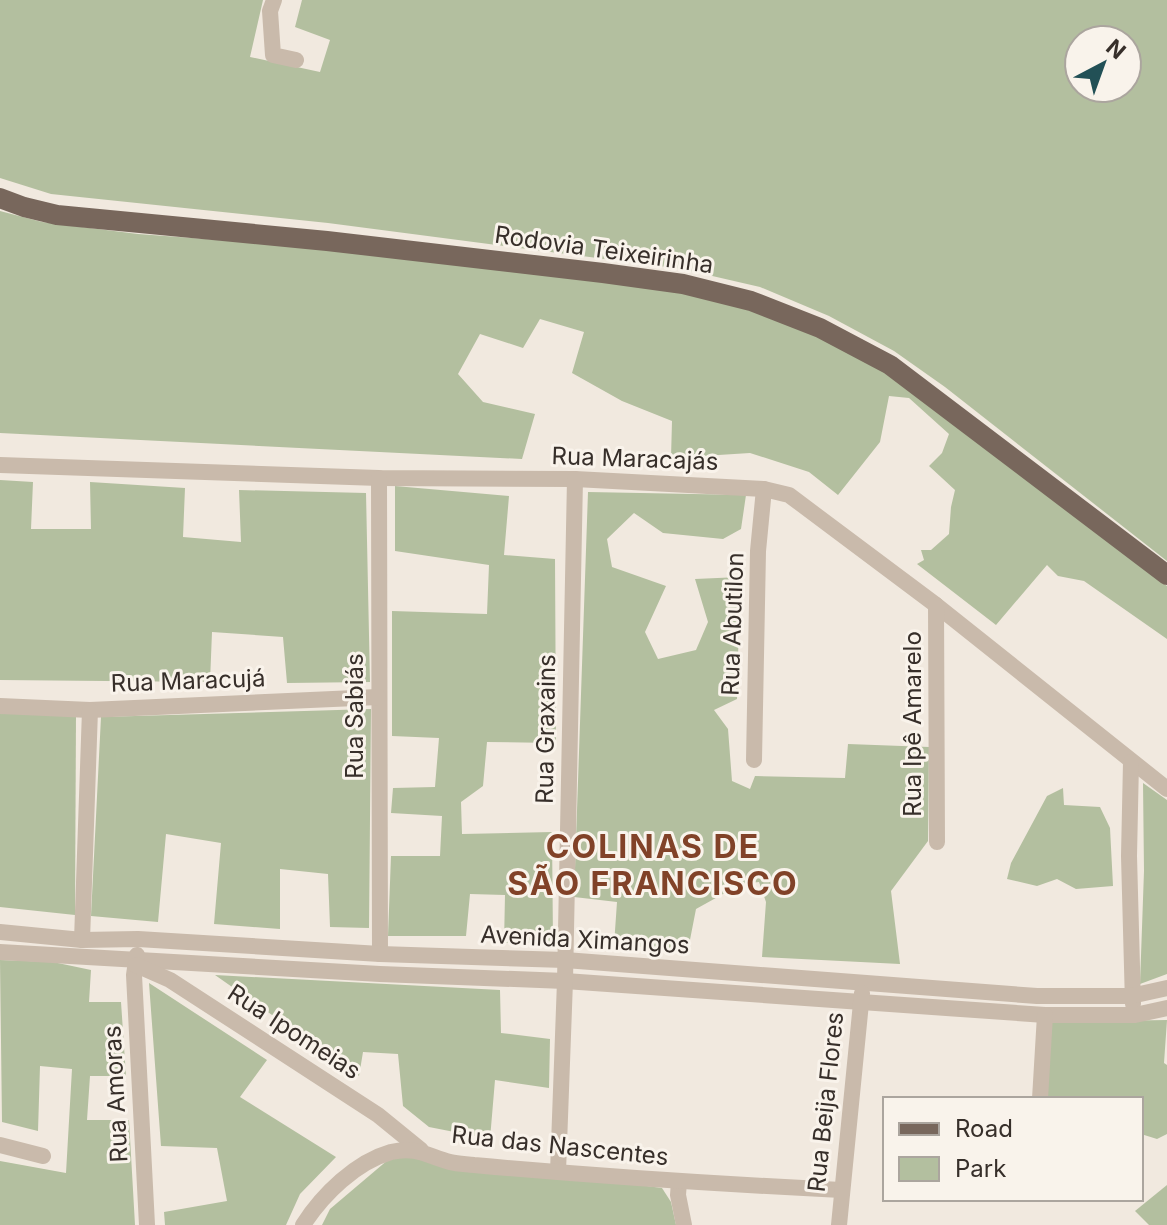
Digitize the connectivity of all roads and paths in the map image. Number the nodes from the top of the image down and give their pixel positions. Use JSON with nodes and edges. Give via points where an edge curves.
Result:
{"nodes":[{"id":1,"x":274,"y":0,"type":"edge"},
{"id":2,"x":296,"y":60,"type":"dead end"},
{"id":3,"x":0,"y":198,"type":"edge"},
{"id":4,"x":0,"y":465,"type":"edge"},
{"id":5,"x":379,"y":478,"type":"junction"},
{"id":6,"x":575,"y":479,"type":"junction"},
{"id":7,"x":764,"y":489,"type":"junction"},
{"id":8,"x":1167,"y":575,"type":"edge"},
{"id":9,"x":936,"y":605,"type":"junction"},
{"id":10,"x":378,"y":697,"type":"junction"},
{"id":11,"x":0,"y":706,"type":"edge"},
{"id":12,"x":90,"y":710,"type":"junction"},
{"id":13,"x":754,"y":760,"type":"dead end"},
{"id":14,"x":1131,"y":762,"type":"junction"},
{"id":15,"x":1167,"y":789,"type":"edge"},
{"id":16,"x":937,"y":842,"type":"dead end"},
{"id":17,"x":0,"y":932,"type":"edge"},
{"id":18,"x":138,"y":939,"type":"junction"},
{"id":19,"x":82,"y":940,"type":"junction"},
{"id":20,"x":0,"y":952,"type":"edge"},
{"id":21,"x":380,"y":954,"type":"junction"},
{"id":22,"x":565,"y":960,"type":"junction"},
{"id":23,"x":136,"y":963,"type":"junction"},
{"id":24,"x":565,"y":981,"type":"junction"},
{"id":25,"x":863,"y":983,"type":"junction"},
{"id":26,"x":1167,"y":988,"type":"edge"},
{"id":27,"x":1131,"y":996,"type":"junction"},
{"id":28,"x":861,"y":1002,"type":"junction"},
{"id":29,"x":1167,"y":1008,"type":"edge"},
{"id":30,"x":1045,"y":1015,"type":"junction"},
{"id":31,"x":1135,"y":1015,"type":"junction"},
{"id":32,"x":1040,"y":1097,"type":"edge"},
{"id":33,"x":0,"y":1145,"type":"edge"},
{"id":34,"x":421,"y":1150,"type":"junction"},
{"id":35,"x":43,"y":1156,"type":"dead end"},
{"id":36,"x":558,"y":1172,"type":"junction"},
{"id":37,"x":679,"y":1182,"type":"junction"},
{"id":38,"x":841,"y":1190,"type":"junction"},
{"id":39,"x":147,"y":1225,"type":"edge"},
{"id":40,"x":303,"y":1225,"type":"edge"},
{"id":41,"x":684,"y":1225,"type":"edge"},
{"id":42,"x":839,"y":1225,"type":"edge"}],
"edges":[{"from":1,"to":2,"type":"street","via":[[273,55]]},
{"from":3,"to":8,"type":"main road","name":"Rodovia Teixeirinha","via":[[57,215],[603,273],[683,284],[751,301],[820,328],[890,365]]},
{"from":4,"to":5,"type":"street","name":"Rua Maracajás"},
{"from":5,"to":6,"type":"street","name":"Rua Maracajás"},
{"from":5,"to":10,"type":"street","name":"Rua Sabiás"},
{"from":6,"to":7,"type":"street","name":"Rua Maracajás"},
{"from":6,"to":22,"type":"street","name":"Rua Graxains"},
{"from":7,"to":9,"type":"street","name":"Rua Maracajás","via":[[789,495]]},
{"from":7,"to":13,"type":"street","name":"Rua Abutilon"},
{"from":9,"to":14,"type":"street","name":"Rua Maracajás"},
{"from":9,"to":16,"type":"street","name":"Rua Ipê Amarelo"},
{"from":10,"to":12,"type":"street","name":"Rua Maracujá"},
{"from":10,"to":21,"type":"street","name":"Rua Sabiás"},
{"from":11,"to":12,"type":"street","name":"Rua Maracujá"},
{"from":12,"to":19,"type":"street"},
{"from":14,"to":15,"type":"street","name":"Rua Maracajás"},
{"from":14,"to":27,"type":"street"},
{"from":17,"to":19,"type":"street","name":"Avenida Ximangos"},
{"from":18,"to":19,"type":"street","name":"Avenida Ximangos"},
{"from":18,"to":21,"type":"street","name":"Avenida Ximangos"},
{"from":18,"to":23,"type":"street","name":"Rua Amoras"},
{"from":20,"to":23,"type":"street","name":"Avenida Ximangos"},
{"from":21,"to":22,"type":"street","name":"Avenida Ximangos"},
{"from":22,"to":24,"type":"street","name":"Rua Graxains"},
{"from":22,"to":25,"type":"street","name":"Avenida Ximangos"},
{"from":23,"to":24,"type":"street","name":"Avenida Ximangos"},
{"from":23,"to":34,"type":"street","name":"Rua Ipomeias","via":[[378,1115]]},
{"from":23,"to":39,"type":"street","name":"Rua Amoras"},
{"from":24,"to":28,"type":"street","name":"Avenida Ximangos"},
{"from":24,"to":36,"type":"street","name":"Rua Graxains"},
{"from":25,"to":27,"type":"street","name":"Avenida Ximangos","via":[[1037,996]]},
{"from":25,"to":28,"type":"street","name":"Rua Beija Flores"},
{"from":26,"to":27,"type":"street","name":"Avenida Ximangos"},
{"from":27,"to":31,"type":"street"},
{"from":28,"to":30,"type":"street","name":"Avenida Ximangos"},
{"from":28,"to":38,"type":"street","name":"Rua Beija Flores"},
{"from":29,"to":31,"type":"street","name":"Avenida Ximangos"},
{"from":30,"to":31,"type":"street","name":"Avenida Ximangos"},
{"from":30,"to":32,"type":"street"},
{"from":33,"to":35,"type":"street"},
{"from":34,"to":36,"type":"street","name":"Rua das Nascentes","via":[[452,1163]]},
{"from":34,"to":40,"type":"street","name":"Rua das Nascentes","via":[[394,1151],[368,1161]]},
{"from":36,"to":37,"type":"street","name":"Rua das Nascentes"},
{"from":37,"to":38,"type":"street","name":"Rua das Nascentes"},
{"from":37,"to":41,"type":"street"},
{"from":38,"to":42,"type":"street","name":"Rua Beija Flores"}]}
